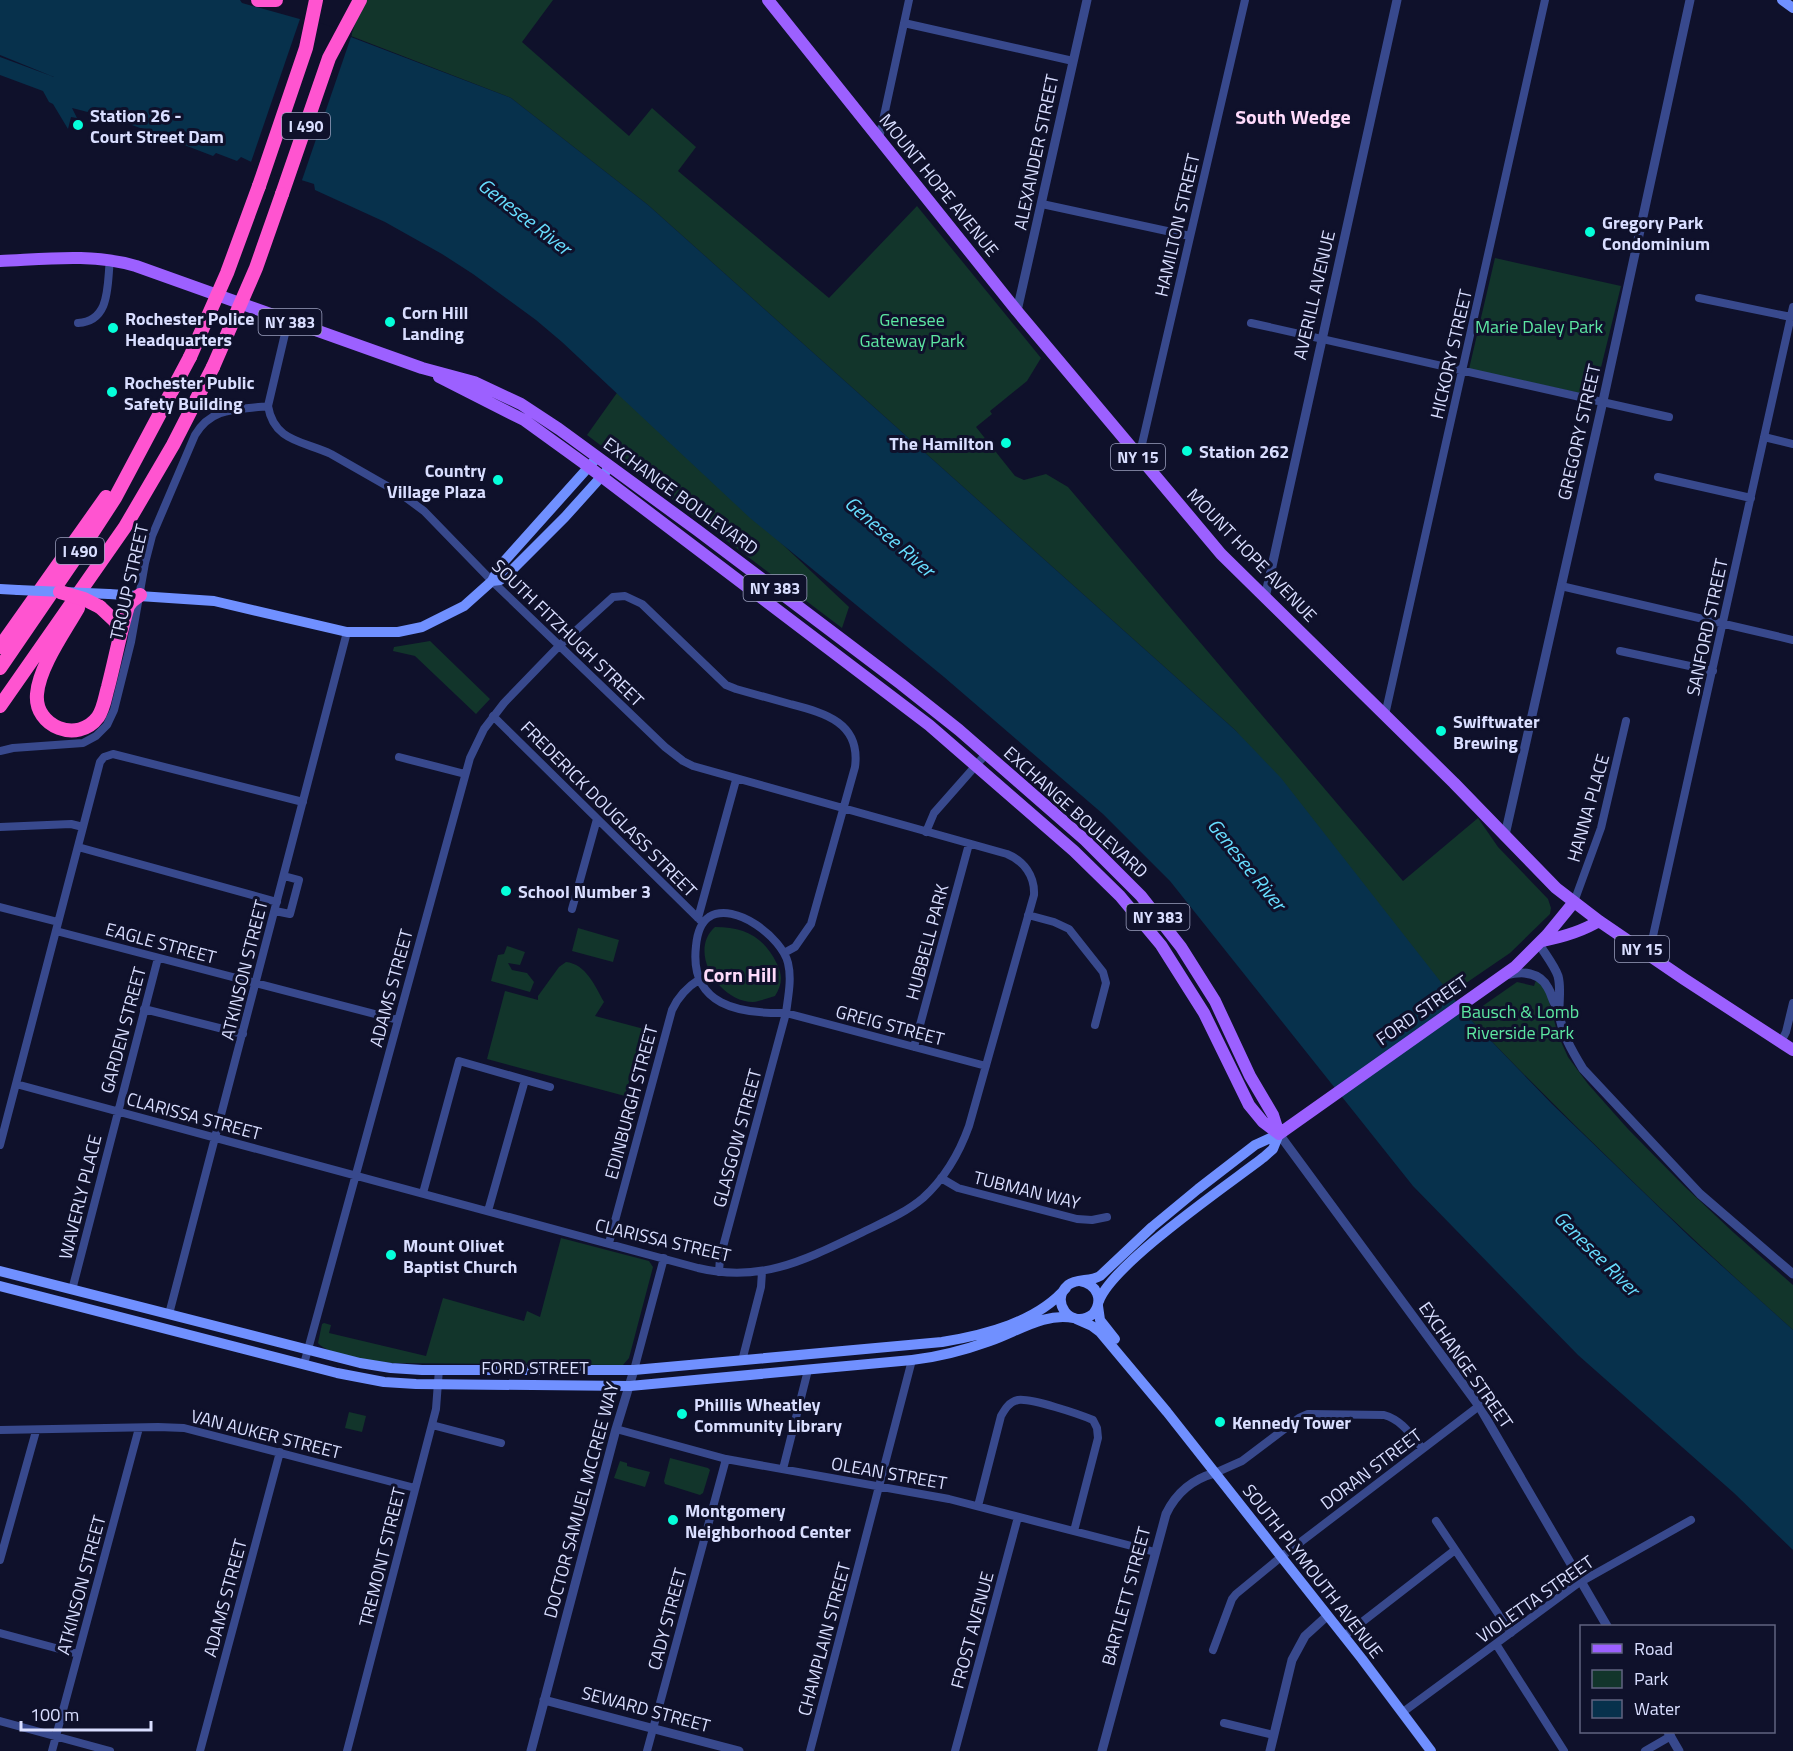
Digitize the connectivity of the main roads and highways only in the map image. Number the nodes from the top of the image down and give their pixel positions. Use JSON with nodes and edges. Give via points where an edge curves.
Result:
{"nodes":[{"id":1,"x":258,"y":0,"type":"edge"},
{"id":2,"x":276,"y":0,"type":"edge"},
{"id":3,"x":316,"y":0,"type":"edge"},
{"id":4,"x":322,"y":0,"type":"edge"},
{"id":5,"x":348,"y":0,"type":"edge"},
{"id":6,"x":360,"y":0,"type":"edge"},
{"id":7,"x":768,"y":0,"type":"edge"},
{"id":8,"x":306,"y":48,"type":"junction"},
{"id":9,"x":329,"y":58,"type":"junction"},
{"id":10,"x":0,"y":261,"type":"edge"},
{"id":11,"x":153,"y":429,"type":"junction"},
{"id":12,"x":593,"y":462,"type":"junction"},
{"id":13,"x":606,"y":471,"type":"junction"},
{"id":14,"x":116,"y":540,"type":"junction"},
{"id":15,"x":492,"y":581,"type":"junction"},
{"id":16,"x":0,"y":589,"type":"edge"},
{"id":17,"x":60,"y":591,"type":"junction"},
{"id":18,"x":140,"y":595,"type":"junction"},
{"id":19,"x":0,"y":647,"type":"edge"},
{"id":20,"x":117,"y":651,"type":"junction"},
{"id":21,"x":0,"y":668,"type":"edge"},
{"id":22,"x":0,"y":706,"type":"edge"},
{"id":23,"x":1574,"y":902,"type":"junction"},
{"id":24,"x":1599,"y":921,"type":"junction"},
{"id":25,"x":1540,"y":942,"type":"junction"},
{"id":26,"x":1793,"y":1050,"type":"edge"},
{"id":27,"x":1280,"y":1134,"type":"junction"},
{"id":28,"x":0,"y":1271,"type":"edge"},
{"id":29,"x":1080,"y":1281,"type":"junction"},
{"id":30,"x":0,"y":1286,"type":"edge"},
{"id":31,"x":1066,"y":1288,"type":"junction"},
{"id":32,"x":1098,"y":1304,"type":"junction"},
{"id":33,"x":1075,"y":1319,"type":"junction"},
{"id":34,"x":1167,"y":1412,"type":"junction"},
{"id":35,"x":1431,"y":1751,"type":"edge"}],
"edges":[{"from":1,"to":2,"type":"highway"},
{"from":3,"to":8,"type":"highway"},
{"from":4,"to":8,"type":"highway","number":"I 490"},
{"from":5,"to":9,"type":"highway","number":"I 490"},
{"from":6,"to":9,"type":"highway"},
{"from":7,"to":23,"type":"main road","name":"MOUNT HOPE AVENUE","number":"NY 15","via":[[1017,311],[1210,542]]},
{"from":8,"to":11,"type":"highway","number":"I 490","bridge":true,"via":[[221,287]]},
{"from":9,"to":14,"type":"highway","number":"I 490","bridge":true,"via":[[256,268],[213,367],[173,445]]},
{"from":10,"to":12,"type":"main road","name":"EXCHANGE BOULEVARD","number":"NY 383","via":[[89,257],[136,266],[503,395],[543,418]]},
{"from":11,"to":19,"type":"highway"},
{"from":11,"to":21,"type":"highway","number":"I 490","via":[[98,525]]},
{"from":12,"to":13,"type":"main road","name":"EXCHANGE BOULEVARD","number":"NY 383"},
{"from":12,"to":15,"type":"main road","via":[[502,563]]},
{"from":13,"to":15,"type":"main road","via":[[509,573]]},
{"from":13,"to":27,"type":"main road","name":"EXCHANGE BOULEVARD","number":"NY 383","via":[[903,705],[1080,856],[1161,945],[1187,985],[1256,1115]]},
{"from":13,"to":27,"type":"main road","name":"EXCHANGE BOULEVARD","number":"NY 383","via":[[697,530],[901,684],[1097,850],[1142,896],[1190,960],[1215,1001]]},
{"from":14,"to":20,"type":"highway","via":[[41,678],[37,702],[45,720],[69,731],[93,723],[101,711]]},
{"from":14,"to":22,"type":"highway","number":"I 490"},
{"from":15,"to":18,"type":"main road","via":[[464,606],[422,627],[398,632],[347,632],[214,601]]},
{"from":16,"to":17,"type":"main road","bridge":true},
{"from":17,"to":18,"type":"main road","bridge":true},
{"from":17,"to":20,"type":"highway","bridge":true,"via":[[100,607],[116,622]]},
{"from":18,"to":20,"type":"highway","via":[[128,606]]},
{"from":23,"to":24,"type":"main road","name":"MOUNT HOPE AVENUE","number":"NY 15"},
{"from":23,"to":25,"type":"main road","name":"FORD STREET"},
{"from":24,"to":25,"type":"main road","via":[[1584,930]]},
{"from":24,"to":26,"type":"main road","name":"MOUNT HOPE AVENUE","number":"NY 15"},
{"from":25,"to":27,"type":"main road","name":"FORD STREET","via":[[1515,967]]},
{"from":27,"to":29,"type":"main road","name":"FORD STREET","via":[[1258,1143],[1227,1166],[1159,1220],[1102,1274]]},
{"from":27,"to":32,"type":"main road","name":"FORD STREET","via":[[1264,1157],[1163,1234],[1117,1275],[1104,1289]]},
{"from":28,"to":31,"type":"main road","name":"FORD STREET","via":[[375,1366],[439,1370],[634,1370],[959,1339],[1041,1310]]},
{"from":29,"to":31,"type":"main road"},
{"from":29,"to":32,"type":"main road","via":[[1095,1288]]},
{"from":30,"to":33,"type":"main road","name":"FORD STREET","via":[[376,1381],[439,1385],[630,1386],[912,1360],[978,1346],[1046,1319]]},
{"from":31,"to":33,"type":"main road","via":[[1061,1304]]},
{"from":32,"to":33,"type":"main road","via":[[1089,1316]]},
{"from":32,"to":34,"type":"main road","name":"SOUTH PLYMOUTH AVENUE","via":[[1102,1323]]},
{"from":33,"to":34,"type":"main road","name":"SOUTH PLYMOUTH AVENUE","via":[[1100,1332]]},
{"from":34,"to":35,"type":"main road","name":"SOUTH PLYMOUTH AVENUE"}]}
